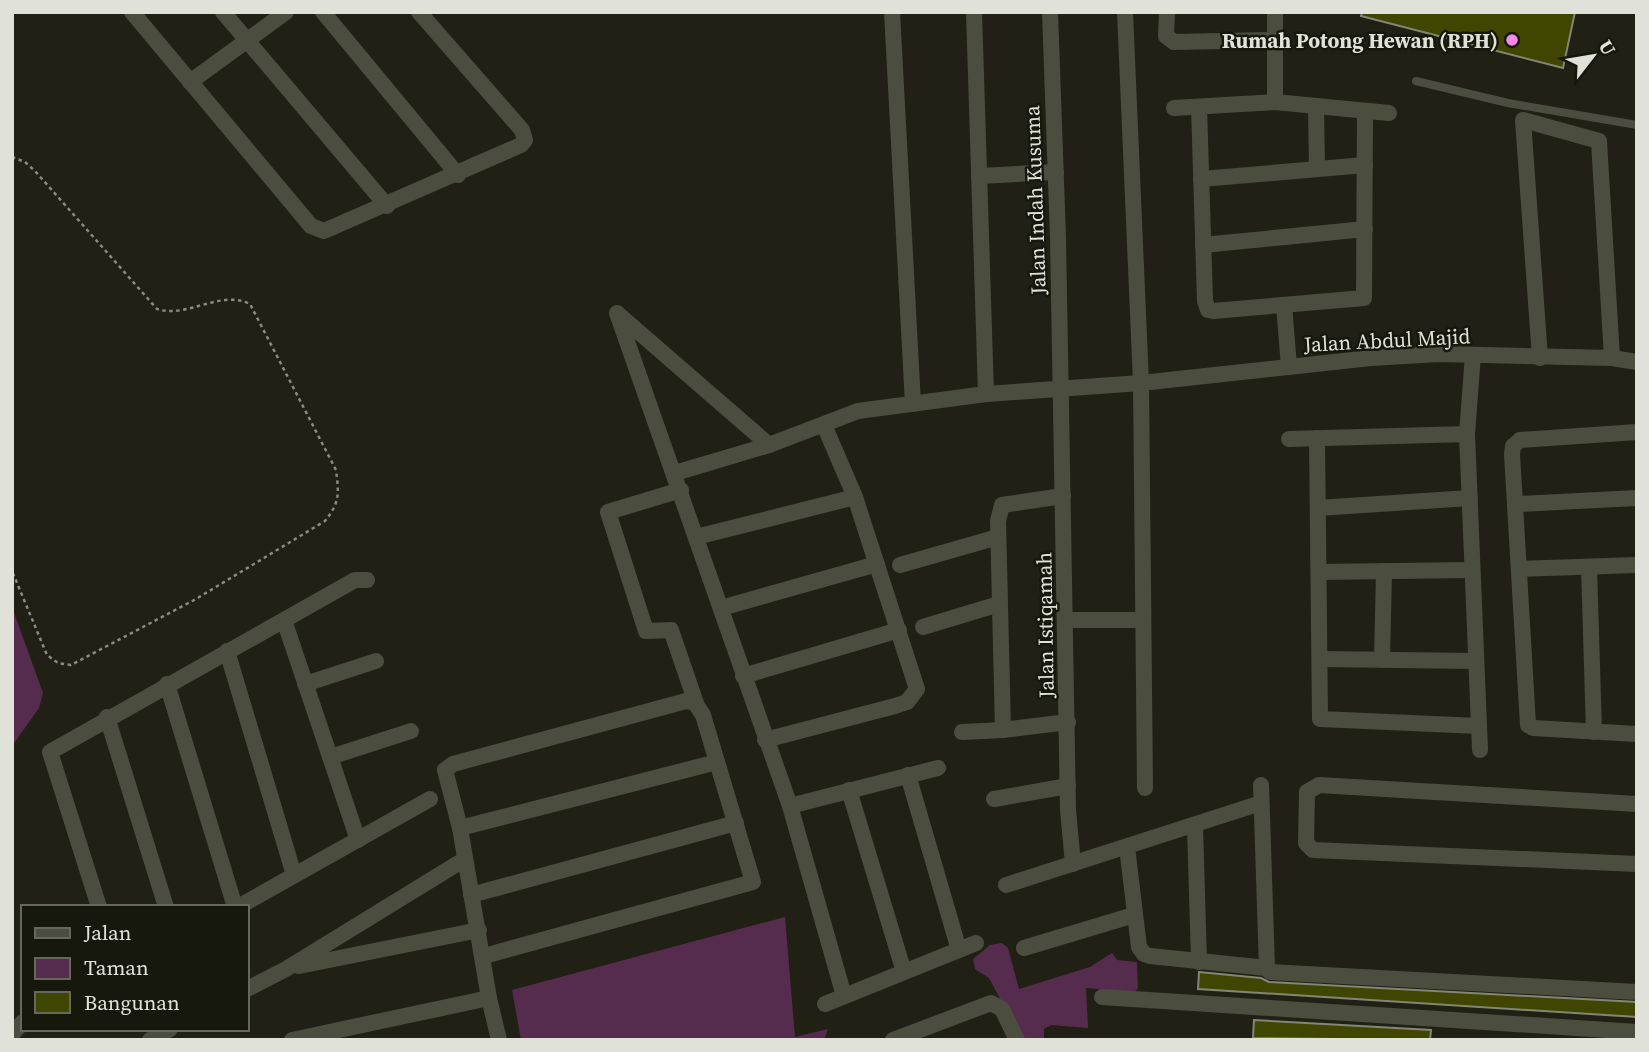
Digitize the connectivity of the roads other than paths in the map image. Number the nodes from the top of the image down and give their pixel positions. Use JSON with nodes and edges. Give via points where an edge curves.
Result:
{"nodes":[{"id":1,"x":132,"y":12,"type":"edge"},
{"id":2,"x":223,"y":12,"type":"edge"},
{"id":3,"x":286,"y":12,"type":"edge"},
{"id":4,"x":323,"y":12,"type":"edge"},
{"id":5,"x":419,"y":12,"type":"edge"},
{"id":6,"x":892,"y":12,"type":"edge"},
{"id":7,"x":974,"y":12,"type":"edge"},
{"id":8,"x":1050,"y":12,"type":"edge"},
{"id":9,"x":1125,"y":12,"type":"edge"},
{"id":10,"x":1167,"y":12,"type":"edge"},
{"id":11,"x":1275,"y":12,"type":"edge"},
{"id":12,"x":1274,"y":40,"type":"junction"},
{"id":13,"x":248,"y":42,"type":"junction"},
{"id":14,"x":1416,"y":81,"type":"dead end"},
{"id":15,"x":190,"y":82,"type":"junction"},
{"id":16,"x":1275,"y":102,"type":"junction"},
{"id":17,"x":1316,"y":106,"type":"junction"},
{"id":18,"x":1199,"y":107,"type":"junction"},
{"id":19,"x":1174,"y":108,"type":"dead end"},
{"id":20,"x":1365,"y":111,"type":"junction"},
{"id":21,"x":1389,"y":113,"type":"dead end"},
{"id":22,"x":1637,"y":125,"type":"edge"},
{"id":23,"x":1365,"y":165,"type":"junction"},
{"id":24,"x":1317,"y":169,"type":"junction"},
{"id":25,"x":1056,"y":172,"type":"junction"},
{"id":26,"x":458,"y":175,"type":"junction"},
{"id":27,"x":979,"y":176,"type":"junction"},
{"id":28,"x":1202,"y":179,"type":"junction"},
{"id":29,"x":387,"y":206,"type":"junction"},
{"id":30,"x":1365,"y":229,"type":"junction"},
{"id":31,"x":1203,"y":245,"type":"junction"},
{"id":32,"x":1284,"y":305,"type":"junction"},
{"id":33,"x":1474,"y":355,"type":"junction"},
{"id":34,"x":1541,"y":358,"type":"junction"},
{"id":35,"x":1612,"y":358,"type":"junction"},
{"id":36,"x":1637,"y":362,"type":"edge"},
{"id":37,"x":1289,"y":367,"type":"junction"},
{"id":38,"x":1141,"y":383,"type":"junction"},
{"id":39,"x":1061,"y":386,"type":"junction"},
{"id":40,"x":986,"y":394,"type":"junction"},
{"id":41,"x":914,"y":404,"type":"junction"},
{"id":42,"x":824,"y":425,"type":"junction"},
{"id":43,"x":1637,"y":432,"type":"edge"},
{"id":44,"x":1467,"y":434,"type":"junction"},
{"id":45,"x":1317,"y":438,"type":"junction"},
{"id":46,"x":1289,"y":439,"type":"dead end"},
{"id":47,"x":769,"y":445,"type":"junction"},
{"id":48,"x":675,"y":473,"type":"junction"},
{"id":49,"x":681,"y":490,"type":"junction"},
{"id":50,"x":1063,"y":496,"type":"junction"},
{"id":51,"x":855,"y":497,"type":"junction"},
{"id":52,"x":1470,"y":498,"type":"junction"},
{"id":53,"x":1637,"y":498,"type":"edge"},
{"id":54,"x":1517,"y":503,"type":"junction"},
{"id":55,"x":1318,"y":508,"type":"junction"},
{"id":56,"x":696,"y":537,"type":"junction"},
{"id":57,"x":998,"y":537,"type":"junction"},
{"id":58,"x":877,"y":564,"type":"junction"},
{"id":59,"x":900,"y":565,"type":"dead end"},
{"id":60,"x":1637,"y":565,"type":"edge"},
{"id":61,"x":1589,"y":567,"type":"junction"},
{"id":62,"x":1520,"y":569,"type":"junction"},
{"id":63,"x":1472,"y":570,"type":"junction"},
{"id":64,"x":1384,"y":571,"type":"junction"},
{"id":65,"x":1319,"y":572,"type":"junction"},
{"id":66,"x":367,"y":580,"type":"dead end"},
{"id":67,"x":999,"y":604,"type":"junction"},
{"id":68,"x":721,"y":608,"type":"junction"},
{"id":69,"x":284,"y":620,"type":"junction"},
{"id":70,"x":1066,"y":620,"type":"junction"},
{"id":71,"x":1142,"y":620,"type":"junction"},
{"id":72,"x":923,"y":627,"type":"dead end"},
{"id":73,"x":899,"y":630,"type":"junction"},
{"id":74,"x":227,"y":651,"type":"junction"},
{"id":75,"x":1320,"y":659,"type":"junction"},
{"id":76,"x":1382,"y":660,"type":"junction"},
{"id":77,"x":376,"y":661,"type":"dead end"},
{"id":78,"x":1476,"y":661,"type":"junction"},
{"id":79,"x":743,"y":676,"type":"junction"},
{"id":80,"x":167,"y":684,"type":"junction"},
{"id":81,"x":305,"y":684,"type":"junction"},
{"id":82,"x":697,"y":706,"type":"junction"},
{"id":83,"x":107,"y":717,"type":"junction"},
{"id":84,"x":1068,"y":722,"type":"junction"},
{"id":85,"x":1479,"y":726,"type":"junction"},
{"id":86,"x":1003,"y":730,"type":"junction"},
{"id":87,"x":411,"y":731,"type":"dead end"},
{"id":88,"x":962,"y":732,"type":"dead end"},
{"id":89,"x":1594,"y":732,"type":"junction"},
{"id":90,"x":1637,"y":734,"type":"edge"},
{"id":91,"x":765,"y":740,"type":"junction"},
{"id":92,"x":1480,"y":750,"type":"dead end"},
{"id":93,"x":330,"y":757,"type":"junction"},
{"id":94,"x":717,"y":762,"type":"junction"},
{"id":95,"x":938,"y":768,"type":"dead end"},
{"id":96,"x":908,"y":775,"type":"junction"},
{"id":97,"x":1261,"y":785,"type":"dead end"},
{"id":98,"x":1068,"y":786,"type":"junction"},
{"id":99,"x":1145,"y":788,"type":"dead end"},
{"id":100,"x":849,"y":790,"type":"junction"},
{"id":101,"x":430,"y":799,"type":"dead end"},
{"id":102,"x":994,"y":799,"type":"dead end"},
{"id":103,"x":1261,"y":803,"type":"junction"},
{"id":104,"x":1637,"y":804,"type":"edge"},
{"id":105,"x":790,"y":806,"type":"junction"},
{"id":106,"x":736,"y":823,"type":"junction"},
{"id":107,"x":1195,"y":826,"type":"junction"},
{"id":108,"x":460,"y":828,"type":"junction"},
{"id":109,"x":358,"y":840,"type":"junction"},
{"id":110,"x":1127,"y":847,"type":"junction"},
{"id":111,"x":465,"y":859,"type":"junction"},
{"id":112,"x":1073,"y":864,"type":"junction"},
{"id":113,"x":1637,"y":864,"type":"edge"},
{"id":114,"x":294,"y":875,"type":"junction"},
{"id":115,"x":1006,"y":885,"type":"dead end"},
{"id":116,"x":471,"y":895,"type":"junction"},
{"id":117,"x":98,"y":905,"type":"edge"},
{"id":118,"x":165,"y":905,"type":"edge"},
{"id":119,"x":235,"y":905,"type":"edge"},
{"id":120,"x":240,"y":905,"type":"edge"},
{"id":121,"x":1134,"y":915,"type":"junction"},
{"id":122,"x":479,"y":930,"type":"junction"},
{"id":123,"x":976,"y":943,"type":"dead end"},
{"id":124,"x":1024,"y":948,"type":"dead end"},
{"id":125,"x":958,"y":950,"type":"junction"},
{"id":126,"x":484,"y":956,"type":"junction"},
{"id":127,"x":1199,"y":962,"type":"junction"},
{"id":128,"x":1267,"y":968,"type":"junction"},
{"id":129,"x":286,"y":969,"type":"junction"},
{"id":130,"x":904,"y":972,"type":"junction"},
{"id":131,"x":248,"y":988,"type":"edge"},
{"id":132,"x":1637,"y":992,"type":"edge"},
{"id":133,"x":844,"y":996,"type":"junction"},
{"id":134,"x":1102,"y":996,"type":"dead end"},
{"id":135,"x":489,"y":998,"type":"junction"},
{"id":136,"x":825,"y":1004,"type":"dead end"},
{"id":137,"x":166,"y":1031,"type":"edge"},
{"id":138,"x":1637,"y":1032,"type":"edge"},
{"id":139,"x":150,"y":1040,"type":"edge"},
{"id":140,"x":292,"y":1040,"type":"edge"},
{"id":141,"x":499,"y":1040,"type":"edge"},
{"id":142,"x":893,"y":1040,"type":"edge"},
{"id":143,"x":1017,"y":1040,"type":"edge"}],
"edges":[{"from":1,"to":15,"type":"street"},
{"from":2,"to":13,"type":"street"},
{"from":3,"to":13,"type":"street"},
{"from":4,"to":26,"type":"street"},
{"from":5,"to":26,"type":"street","via":[[524,135],[522,145]]},
{"from":6,"to":41,"type":"street"},
{"from":7,"to":27,"type":"street"},
{"from":8,"to":25,"type":"street","name":"Jalan Indah Kusuma"},
{"from":9,"to":38,"type":"street"},
{"from":10,"to":12,"type":"street","via":[[1166,36],[1174,42]]},
{"from":11,"to":12,"type":"street"},
{"from":12,"to":16,"type":"street"},
{"from":13,"to":15,"type":"street"},
{"from":13,"to":29,"type":"street"},
{"from":14,"to":22,"type":"lane","via":[[1508,103]]},
{"from":15,"to":29,"type":"street","via":[[311,226],[324,231]]},
{"from":16,"to":17,"type":"street"},
{"from":16,"to":18,"type":"street"},
{"from":17,"to":20,"type":"street"},
{"from":17,"to":24,"type":"street"},
{"from":18,"to":19,"type":"street"},
{"from":18,"to":28,"type":"street"},
{"from":20,"to":21,"type":"street"},
{"from":20,"to":23,"type":"street"},
{"from":23,"to":24,"type":"street"},
{"from":23,"to":30,"type":"street"},
{"from":24,"to":28,"type":"street"},
{"from":25,"to":27,"type":"street"},
{"from":25,"to":39,"type":"street","name":"Jalan Indah Kusuma"},
{"from":26,"to":29,"type":"street"},
{"from":27,"to":40,"type":"street"},
{"from":28,"to":31,"type":"street"},
{"from":30,"to":31,"type":"street"},
{"from":30,"to":32,"type":"street","via":[[1364,298]]},
{"from":31,"to":32,"type":"street","via":[[1208,310]]},
{"from":32,"to":37,"type":"street"},
{"from":33,"to":34,"type":"street","name":"Jalan Abdul Majid"},
{"from":33,"to":37,"type":"street","name":"Jalan Abdul Majid","via":[[1371,358]]},
{"from":33,"to":44,"type":"street"},
{"from":34,"to":35,"type":"street","name":"Jalan Abdul Majid"},
{"from":34,"to":35,"type":"street","via":[[1523,120],[1599,141]]},
{"from":35,"to":36,"type":"street","name":"Jalan Abdul Majid"},
{"from":37,"to":38,"type":"street","name":"Jalan Abdul Majid"},
{"from":38,"to":39,"type":"street","name":"Jalan Abdul Majid"},
{"from":38,"to":71,"type":"street"},
{"from":39,"to":40,"type":"street","name":"Jalan Abdul Majid"},
{"from":39,"to":50,"type":"street","name":"Jalan Istiqamah"},
{"from":40,"to":41,"type":"street","name":"Jalan Abdul Majid"},
{"from":41,"to":42,"type":"street","name":"Jalan Abdul Majid","via":[[858,411]]},
{"from":42,"to":47,"type":"street","name":"Jalan Abdul Majid"},
{"from":42,"to":51,"type":"street"},
{"from":43,"to":54,"type":"street","via":[[1517,441],[1512,454]]},
{"from":44,"to":45,"type":"street"},
{"from":44,"to":52,"type":"street"},
{"from":45,"to":46,"type":"street"},
{"from":45,"to":55,"type":"street"},
{"from":47,"to":48,"type":"street","name":"Jalan Abdul Majid"},
{"from":47,"to":48,"type":"street","via":[[617,313]]},
{"from":48,"to":49,"type":"street"},
{"from":49,"to":56,"type":"street"},
{"from":49,"to":82,"type":"street","via":[[608,512],[646,631],[671,630]]},
{"from":50,"to":57,"type":"street","via":[[1002,506]]},
{"from":50,"to":70,"type":"street","name":"Jalan Istiqamah"},
{"from":51,"to":56,"type":"street"},
{"from":51,"to":58,"type":"street"},
{"from":52,"to":55,"type":"street"},
{"from":52,"to":63,"type":"street"},
{"from":53,"to":54,"type":"street"},
{"from":54,"to":62,"type":"street"},
{"from":55,"to":65,"type":"street"},
{"from":56,"to":68,"type":"street"},
{"from":57,"to":59,"type":"street"},
{"from":57,"to":67,"type":"street"},
{"from":58,"to":68,"type":"street"},
{"from":58,"to":73,"type":"street"},
{"from":60,"to":61,"type":"street"},
{"from":61,"to":62,"type":"street"},
{"from":61,"to":89,"type":"street"},
{"from":62,"to":89,"type":"street","via":[[1528,724]]},
{"from":63,"to":64,"type":"street"},
{"from":63,"to":78,"type":"street"},
{"from":64,"to":65,"type":"street"},
{"from":64,"to":76,"type":"street"},
{"from":65,"to":75,"type":"street"},
{"from":66,"to":69,"type":"street","via":[[355,580]]},
{"from":67,"to":72,"type":"street"},
{"from":67,"to":86,"type":"street"},
{"from":68,"to":79,"type":"street"},
{"from":69,"to":74,"type":"street"},
{"from":69,"to":81,"type":"street"},
{"from":70,"to":71,"type":"street"},
{"from":70,"to":84,"type":"street","name":"Jalan Istiqamah"},
{"from":71,"to":99,"type":"street"},
{"from":73,"to":79,"type":"street"},
{"from":73,"to":91,"type":"street","via":[[917,689],[908,702]]},
{"from":74,"to":80,"type":"street"},
{"from":74,"to":114,"type":"street"},
{"from":75,"to":76,"type":"street"},
{"from":75,"to":85,"type":"street","via":[[1319,716],[1324,721]]},
{"from":76,"to":78,"type":"street"},
{"from":77,"to":81,"type":"street"},
{"from":78,"to":85,"type":"street"},
{"from":79,"to":91,"type":"street"},
{"from":80,"to":83,"type":"street"},
{"from":80,"to":119,"type":"street"},
{"from":81,"to":93,"type":"street"},
{"from":82,"to":94,"type":"street"},
{"from":82,"to":108,"type":"street","via":[[686,701],[453,764],[445,776]]},
{"from":83,"to":117,"type":"street","via":[[50,752]]},
{"from":83,"to":118,"type":"street"},
{"from":84,"to":86,"type":"street"},
{"from":84,"to":98,"type":"street","name":"Jalan Istiqamah"},
{"from":85,"to":92,"type":"street"},
{"from":86,"to":88,"type":"street"},
{"from":87,"to":93,"type":"street"},
{"from":89,"to":90,"type":"street"},
{"from":91,"to":105,"type":"street"},
{"from":93,"to":109,"type":"street"},
{"from":94,"to":106,"type":"street"},
{"from":94,"to":108,"type":"street"},
{"from":95,"to":96,"type":"street"},
{"from":96,"to":100,"type":"street"},
{"from":96,"to":125,"type":"street"},
{"from":97,"to":103,"type":"street"},
{"from":98,"to":102,"type":"street"},
{"from":98,"to":112,"type":"street","name":"Jalan Istiqamah"},
{"from":100,"to":105,"type":"street"},
{"from":100,"to":130,"type":"street"},
{"from":101,"to":109,"type":"street"},
{"from":103,"to":107,"type":"street"},
{"from":103,"to":128,"type":"street"},
{"from":104,"to":113,"type":"street","via":[[1319,785],[1307,792],[1306,843],[1313,850]]},
{"from":105,"to":133,"type":"street"},
{"from":106,"to":116,"type":"street"},
{"from":106,"to":126,"type":"street","via":[[754,877],[749,885]]},
{"from":107,"to":110,"type":"street"},
{"from":107,"to":127,"type":"street"},
{"from":108,"to":111,"type":"street"},
{"from":109,"to":114,"type":"street"},
{"from":110,"to":112,"type":"street"},
{"from":110,"to":121,"type":"street"},
{"from":111,"to":116,"type":"street"},
{"from":111,"to":129,"type":"street"},
{"from":112,"to":115,"type":"street"},
{"from":114,"to":120,"type":"street"},
{"from":116,"to":122,"type":"street"},
{"from":121,"to":124,"type":"street"},
{"from":121,"to":127,"type":"street","via":[[1144,954]]},
{"from":122,"to":126,"type":"street"},
{"from":122,"to":129,"type":"street"},
{"from":123,"to":125,"type":"street"},
{"from":125,"to":130,"type":"street"},
{"from":126,"to":135,"type":"street"},
{"from":127,"to":128,"type":"street"},
{"from":128,"to":132,"type":"street","via":[[1270,972]]},
{"from":129,"to":131,"type":"street"},
{"from":130,"to":133,"type":"street"},
{"from":133,"to":136,"type":"street"},
{"from":134,"to":138,"type":"street"},
{"from":135,"to":140,"type":"street"},
{"from":135,"to":141,"type":"street"},
{"from":137,"to":139,"type":"street"},
{"from":142,"to":143,"type":"street","via":[[991,1003],[1002,1009]]}]}
